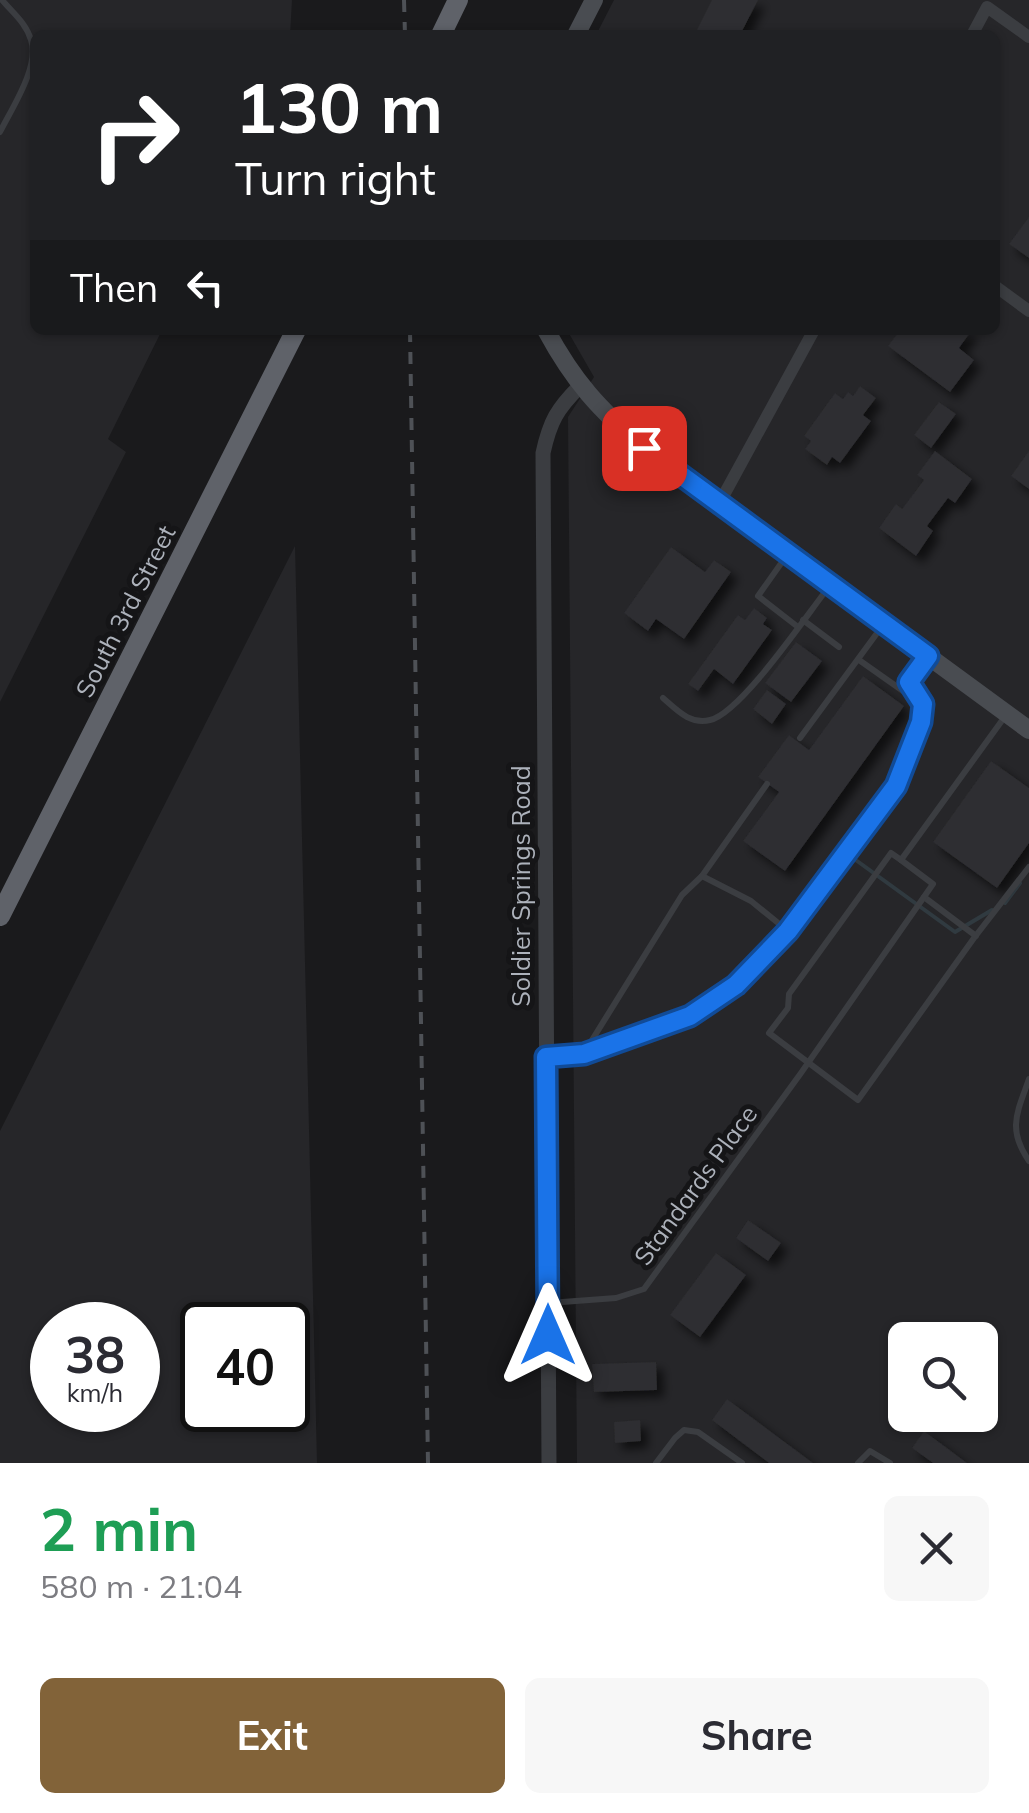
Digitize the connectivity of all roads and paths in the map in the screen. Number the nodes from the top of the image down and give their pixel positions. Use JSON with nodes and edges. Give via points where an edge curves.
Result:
{"nodes":[{"id":1,"x":2,"y":0,"type":"edge"},
{"id":2,"x":458,"y":0,"type":"edge"},
{"id":3,"x":594,"y":0,"type":"edge"},
{"id":4,"x":443,"y":30,"type":"edge"},
{"id":5,"x":579,"y":30,"type":"edge"},
{"id":6,"x":975,"y":30,"type":"edge"},
{"id":7,"x":30,"y":38,"type":"edge"},
{"id":8,"x":1029,"y":38,"type":"edge"},
{"id":9,"x":30,"y":66,"type":"edge"},
{"id":10,"x":0,"y":132,"type":"edge"},
{"id":11,"x":1000,"y":290,"type":"edge"},
{"id":12,"x":1029,"y":311,"type":"edge"},
{"id":13,"x":293,"y":335,"type":"edge"},
{"id":14,"x":549,"y":335,"type":"edge"},
{"id":15,"x":811,"y":335,"type":"edge"},
{"id":16,"x":580,"y":386,"type":"junction"},
{"id":17,"x":719,"y":504,"type":"junction"},
{"id":18,"x":788,"y":554,"type":"junction"},
{"id":19,"x":830,"y":585,"type":"junction"},
{"id":20,"x":801,"y":624,"type":"junction"},
{"id":21,"x":883,"y":624,"type":"junction"},
{"id":22,"x":838,"y":647,"type":"dead end"},
{"id":23,"x":928,"y":656,"type":"junction"},
{"id":24,"x":858,"y":660,"type":"junction"},
{"id":25,"x":909,"y":682,"type":"junction"},
{"id":26,"x":663,"y":698,"type":"dead end"},
{"id":27,"x":1006,"y":714,"type":"junction"},
{"id":28,"x":1029,"y":730,"type":"edge"},
{"id":29,"x":800,"y":738,"type":"dead end"},
{"id":30,"x":767,"y":784,"type":"dead end"},
{"id":31,"x":901,"y":860,"type":"junction"},
{"id":32,"x":1029,"y":867,"type":"edge"},
{"id":33,"x":702,"y":876,"type":"junction"},
{"id":34,"x":6,"y":891,"type":"edge"},
{"id":35,"x":924,"y":897,"type":"junction"},
{"id":36,"x":0,"y":916,"type":"edge"},
{"id":37,"x":788,"y":931,"type":"junction"},
{"id":38,"x":976,"y":936,"type":"junction"},
{"id":39,"x":584,"y":1054,"type":"junction"},
{"id":40,"x":546,"y":1057,"type":"junction"},
{"id":41,"x":808,"y":1062,"type":"junction"},
{"id":42,"x":1029,"y":1079,"type":"edge"},
{"id":43,"x":1029,"y":1160,"type":"edge"},
{"id":44,"x":548,"y":1303,"type":"junction"},
{"id":45,"x":549,"y":1463,"type":"edge"},
{"id":46,"x":656,"y":1463,"type":"edge"},
{"id":47,"x":742,"y":1463,"type":"edge"},
{"id":48,"x":858,"y":1463,"type":"edge"},
{"id":49,"x":890,"y":1463,"type":"edge"}],
"edges":[{"from":1,"to":7,"type":"lane"},
{"from":2,"to":4,"type":"highway"},
{"from":3,"to":5,"type":"main road"},
{"from":6,"to":8,"type":"street","via":[[987,6]]},
{"from":9,"to":10,"type":"lane"},
{"from":11,"to":12,"type":"street"},
{"from":13,"to":34,"type":"highway","name":"South 3rd Street"},
{"from":14,"to":16,"type":"main road"},
{"from":15,"to":17,"type":"street"},
{"from":16,"to":17,"type":"main road","via":[[644,448]]},
{"from":16,"to":40,"type":"street","name":"Soldier Springs Road","via":[[554,414],[544,453]]},
{"from":17,"to":18,"type":"main road"},
{"from":18,"to":19,"type":"main road"},
{"from":18,"to":20,"type":"lane","via":[[758,596]]},
{"from":19,"to":20,"type":"lane"},
{"from":19,"to":21,"type":"main road"},
{"from":20,"to":22,"type":"lane"},
{"from":20,"to":26,"type":"lane","via":[[725,713],[690,720]]},
{"from":21,"to":23,"type":"main road"},
{"from":21,"to":24,"type":"lane"},
{"from":23,"to":25,"type":"lane"},
{"from":23,"to":27,"type":"main road"},
{"from":24,"to":25,"type":"lane","via":[[902,691]]},
{"from":24,"to":29,"type":"lane"},
{"from":25,"to":37,"type":"lane","via":[[923,704],[921,722],[896,786]]},
{"from":27,"to":28,"type":"main road"},
{"from":27,"to":31,"type":"lane"},
{"from":30,"to":33,"type":"lane"},
{"from":31,"to":35,"type":"lane","via":[[933,884]]},
{"from":31,"to":41,"type":"lane","via":[[892,852],[789,994],[788,1008],[769,1033]]},
{"from":32,"to":38,"type":"lane"},
{"from":33,"to":37,"type":"lane","via":[[751,901]]},
{"from":33,"to":39,"type":"lane","via":[[682,896]]},
{"from":34,"to":36,"type":"highway","name":"South 3rd Street"},
{"from":35,"to":38,"type":"lane"},
{"from":35,"to":41,"type":"lane","name":"Standards Place"},
{"from":37,"to":39,"type":"lane","via":[[736,985],[690,1016]]},
{"from":38,"to":41,"type":"lane","via":[[858,1100]]},
{"from":39,"to":40,"type":"lane"},
{"from":40,"to":44,"type":"street","name":"Soldier Springs Road"},
{"from":41,"to":44,"type":"lane","name":"Standards Place","via":[[644,1289]]},
{"from":42,"to":43,"type":"lane","via":[[1016,1117],[1017,1143]]},
{"from":44,"to":45,"type":"street","name":"Soldier Springs Road"},
{"from":46,"to":47,"type":"lane","via":[[684,1430],[698,1432]]},
{"from":48,"to":49,"type":"lane","via":[[870,1452]]}]}
